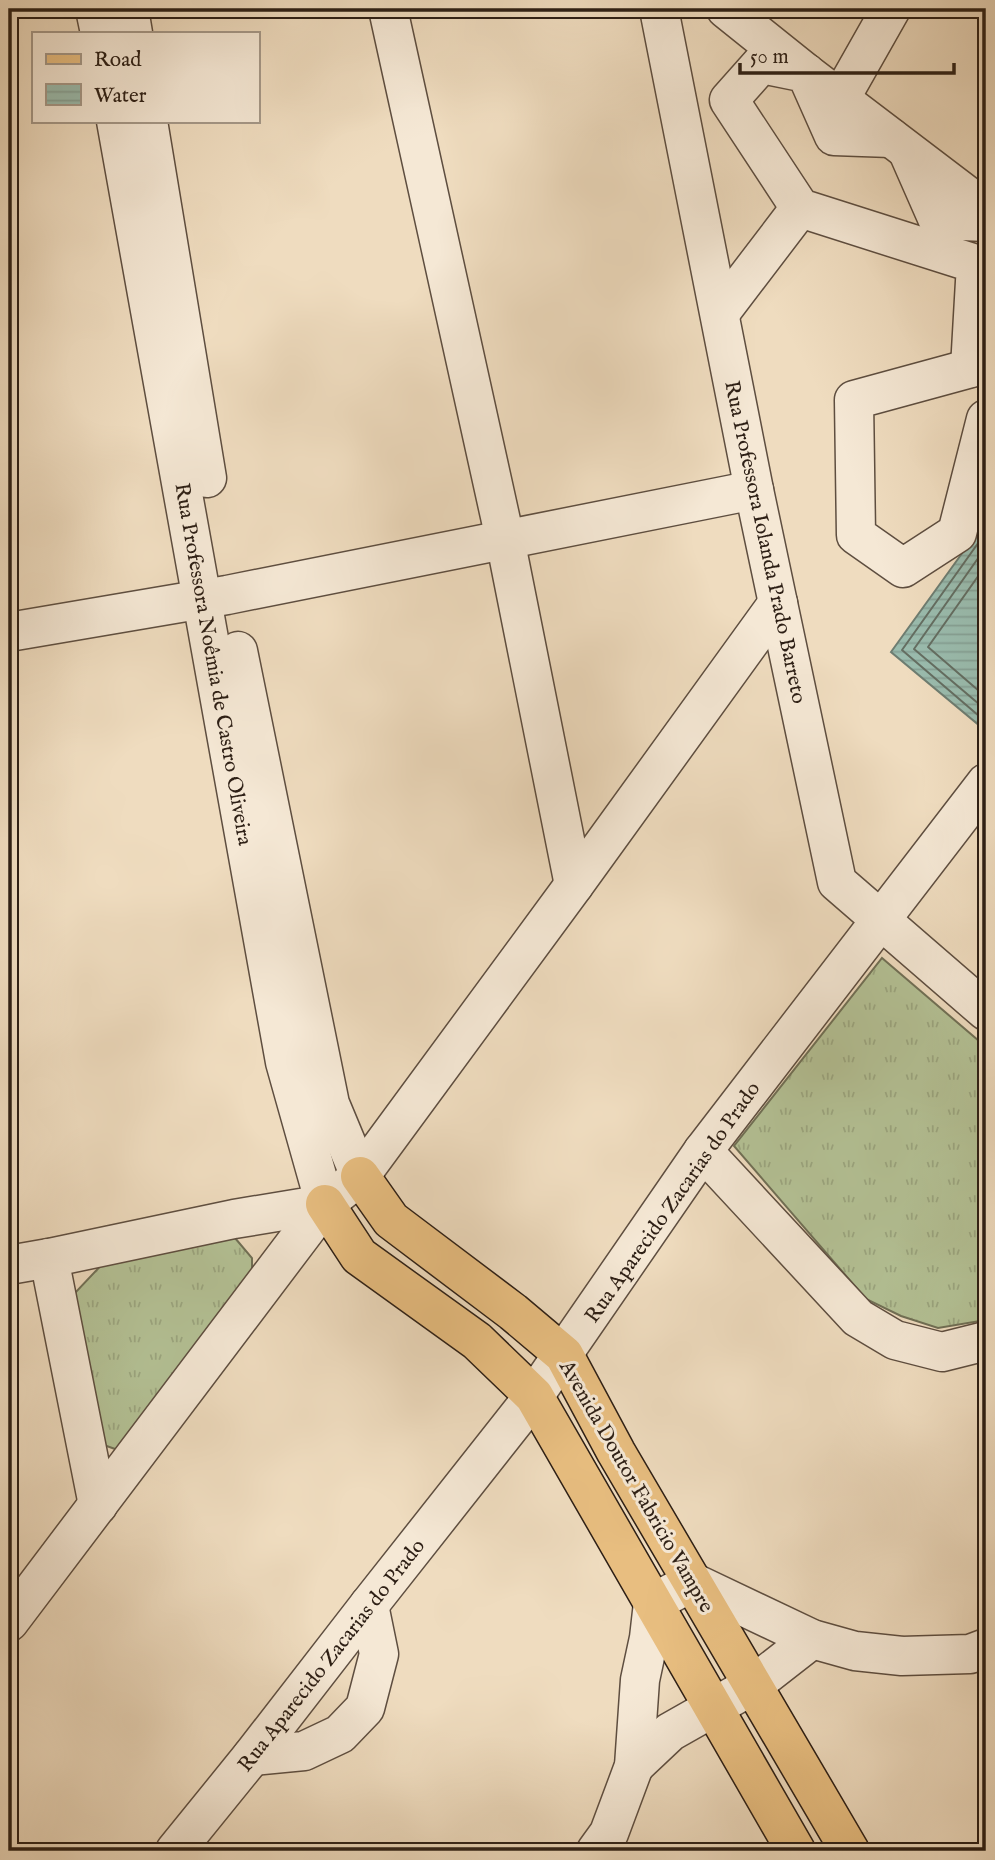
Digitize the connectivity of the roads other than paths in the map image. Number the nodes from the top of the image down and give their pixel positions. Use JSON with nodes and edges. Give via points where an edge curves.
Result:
{"nodes":[{"id":1,"x":95,"y":9,"type":"edge"},
{"id":2,"x":129,"y":9,"type":"edge"},
{"id":3,"x":387,"y":9,"type":"edge"},
{"id":4,"x":659,"y":9,"type":"edge"},
{"id":5,"x":726,"y":9,"type":"edge"},
{"id":6,"x":891,"y":9,"type":"edge"},
{"id":7,"x":100,"y":32,"type":"edge"},
{"id":8,"x":134,"y":32,"type":"edge"},
{"id":9,"x":806,"y":74,"type":"junction"},
{"id":10,"x":840,"y":99,"type":"junction"},
{"id":11,"x":116,"y":122,"type":"edge"},
{"id":12,"x":148,"y":122,"type":"edge"},
{"id":13,"x":899,"y":144,"type":"junction"},
{"id":14,"x":800,"y":208,"type":"junction"},
{"id":15,"x":986,"y":210,"type":"edge"},
{"id":16,"x":986,"y":222,"type":"edge"},
{"id":17,"x":720,"y":313,"type":"junction"},
{"id":18,"x":978,"y":366,"type":"edge"},
{"id":19,"x":986,"y":419,"type":"edge"},
{"id":20,"x":754,"y":489,"type":"junction"},
{"id":21,"x":505,"y":539,"type":"junction"},
{"id":22,"x":215,"y":597,"type":"junction"},
{"id":23,"x":778,"y":603,"type":"junction"},
{"id":24,"x":9,"y":632,"type":"edge"},
{"id":25,"x":986,"y":783,"type":"edge"},
{"id":26,"x":575,"y":885,"type":"junction"},
{"id":27,"x":881,"y":920,"type":"junction"},
{"id":28,"x":986,"y":1011,"type":"edge"},
{"id":29,"x":703,"y":1151,"type":"junction"},
{"id":30,"x":360,"y":1177,"type":"junction"},
{"id":31,"x":325,"y":1204,"type":"junction"},
{"id":32,"x":49,"y":1258,"type":"junction"},
{"id":33,"x":9,"y":1265,"type":"edge"},
{"id":34,"x":986,"y":1341,"type":"edge"},
{"id":35,"x":564,"y":1355,"type":"junction"},
{"id":36,"x":534,"y":1396,"type":"junction"},
{"id":37,"x":98,"y":1505,"type":"junction"},
{"id":38,"x":692,"y":1582,"type":"junction"},
{"id":39,"x":653,"y":1603,"type":"junction"},
{"id":40,"x":369,"y":1605,"type":"junction"},
{"id":41,"x":9,"y":1622,"type":"edge"},
{"id":42,"x":812,"y":1639,"type":"junction"},
{"id":43,"x":986,"y":1648,"type":"edge"},
{"id":44,"x":753,"y":1685,"type":"junction"},
{"id":45,"x":713,"y":1707,"type":"junction"},
{"id":46,"x":252,"y":1756,"type":"junction"},
{"id":47,"x":634,"y":1766,"type":"junction"},
{"id":48,"x":175,"y":1851,"type":"edge"},
{"id":49,"x":596,"y":1851,"type":"edge"},
{"id":50,"x":796,"y":1851,"type":"edge"},
{"id":51,"x":850,"y":1851,"type":"edge"}],
"edges":[{"from":1,"to":7,"type":"street"},
{"from":2,"to":8,"type":"street"},
{"from":3,"to":21,"type":"street"},
{"from":4,"to":17,"type":"street","name":"Rua Professora Iolanda Prado Barreto"},
{"from":5,"to":9,"type":"street"},
{"from":6,"to":10,"type":"street"},
{"from":9,"to":10,"type":"street"},
{"from":9,"to":13,"type":"street","via":[[834,136]]},
{"from":9,"to":14,"type":"street","via":[[761,64],[729,100]]},
{"from":10,"to":13,"type":"street"},
{"from":11,"to":22,"type":"street","name":"Rua Professora Noêmia de Castro Oliveira"},
{"from":12,"to":22,"type":"street","name":"Rua Professora Noêmia de Castro Oliveira"},
{"from":13,"to":15,"type":"street"},
{"from":13,"to":16,"type":"street","via":[[938,220]]},
{"from":14,"to":17,"type":"street"},
{"from":14,"to":18,"type":"street","via":[[976,264]]},
{"from":17,"to":20,"type":"street","name":"Rua Professora Iolanda Prado Barreto"},
{"from":18,"to":19,"type":"street","via":[[854,400],[856,535],[903,568],[957,533]]},
{"from":20,"to":21,"type":"street"},
{"from":20,"to":23,"type":"street","name":"Rua Professora Iolanda Prado Barreto"},
{"from":21,"to":22,"type":"street"},
{"from":21,"to":26,"type":"street"},
{"from":22,"to":24,"type":"street"},
{"from":22,"to":30,"type":"street","name":"Rua Professora Noêmia de Castro Oliveira","via":[[330,1104]]},
{"from":22,"to":31,"type":"street","name":"Rua Professora Noêmia de Castro Oliveira","via":[[285,1062]]},
{"from":23,"to":26,"type":"street"},
{"from":23,"to":27,"type":"street","name":"Rua Professora Iolanda Prado Barreto","via":[[837,882]]},
{"from":25,"to":27,"type":"street","name":"Rua Aparecido Zacarias do Prado"},
{"from":26,"to":30,"type":"street"},
{"from":27,"to":28,"type":"street","name":"Rua Professora Iolanda Prado Barreto"},
{"from":27,"to":29,"type":"street","name":"Rua Aparecido Zacarias do Prado"},
{"from":29,"to":34,"type":"street","via":[[858,1318],[895,1339],[942,1352]]},
{"from":29,"to":35,"type":"street","name":"Rua Aparecido Zacarias do Prado"},
{"from":30,"to":31,"type":"street"},
{"from":30,"to":35,"type":"main road","name":"Avenida Doutor Fabricio Vampre","via":[[391,1220]]},
{"from":31,"to":32,"type":"street"},
{"from":31,"to":36,"type":"main road","name":"Avenida Doutor Fabricio Vampre","via":[[359,1256],[477,1341]]},
{"from":31,"to":37,"type":"street"},
{"from":32,"to":33,"type":"street"},
{"from":32,"to":37,"type":"street"},
{"from":35,"to":36,"type":"street","name":"Rua Aparecido Zacarias do Prado"},
{"from":35,"to":38,"type":"main road","name":"Avenida Doutor Fabricio Vampre"},
{"from":36,"to":39,"type":"main road","name":"Avenida Doutor Fabricio Vampre"},
{"from":36,"to":40,"type":"street","name":"Rua Aparecido Zacarias do Prado"},
{"from":37,"to":41,"type":"street"},
{"from":38,"to":39,"type":"street"},
{"from":38,"to":42,"type":"street"},
{"from":38,"to":44,"type":"main road","name":"Avenida Doutor Fabricio Vampre"},
{"from":39,"to":45,"type":"main road","name":"Avenida Doutor Fabricio Vampre"},
{"from":39,"to":47,"type":"street","via":[[640,1680]]},
{"from":40,"to":46,"type":"street","name":"Rua Aparecido Zacarias do Prado"},
{"from":40,"to":46,"type":"street","via":[[379,1654],[365,1708],[340,1734],[304,1751]]},
{"from":42,"to":43,"type":"street","via":[[855,1651],[902,1656],[970,1654]]},
{"from":42,"to":44,"type":"street"},
{"from":44,"to":45,"type":"street"},
{"from":44,"to":51,"type":"main road","name":"Avenida Doutor Fabricio Vampre"},
{"from":45,"to":47,"type":"street","via":[[670,1732]]},
{"from":45,"to":50,"type":"main road","name":"Avenida Doutor Fabricio Vampre"},
{"from":46,"to":48,"type":"street","name":"Rua Aparecido Zacarias do Prado"},
{"from":47,"to":49,"type":"street","via":[[609,1833]]}]}
